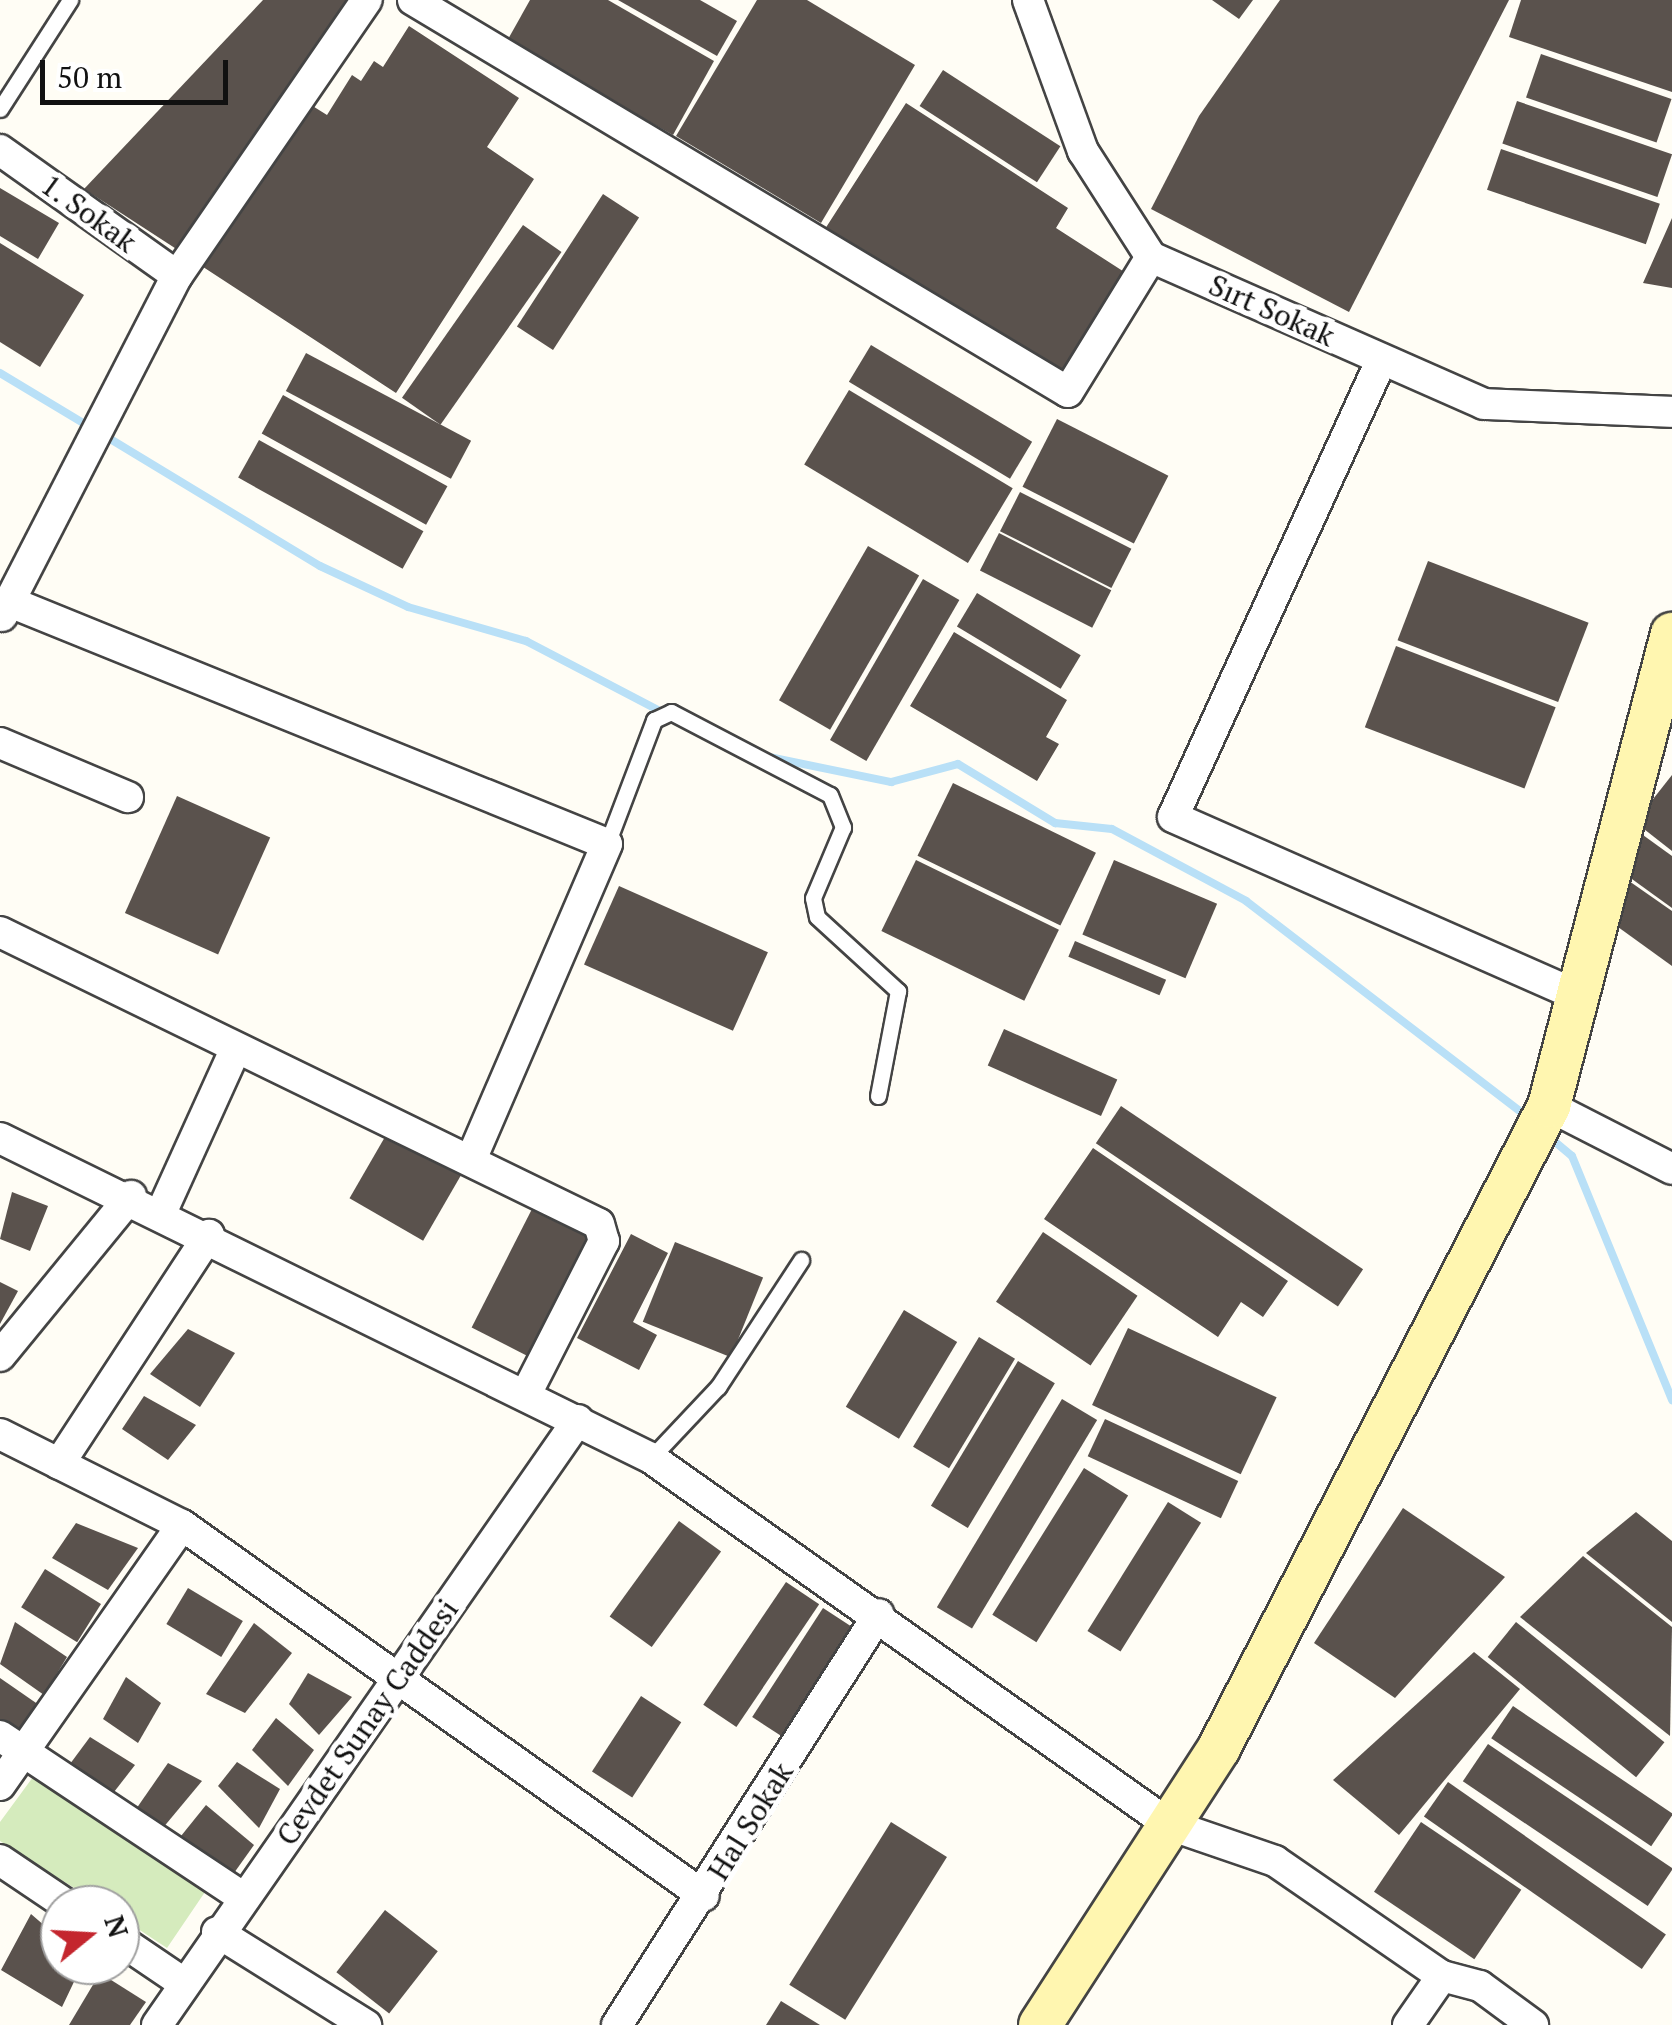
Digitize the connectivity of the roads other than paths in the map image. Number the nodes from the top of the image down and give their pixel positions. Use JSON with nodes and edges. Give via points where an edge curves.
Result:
{"nodes":[{"id":1,"x":70,"y":0,"type":"edge"},
{"id":2,"x":367,"y":0,"type":"edge"},
{"id":3,"x":414,"y":0,"type":"edge"},
{"id":4,"x":1028,"y":0,"type":"edge"},
{"id":5,"x":0,"y":109,"type":"edge"},
{"id":6,"x":0,"y":150,"type":"edge"},
{"id":7,"x":1151,"y":257,"type":"junction"},
{"id":8,"x":177,"y":276,"type":"junction"},
{"id":9,"x":1381,"y":361,"type":"junction"},
{"id":10,"x":1672,"y":412,"type":"edge"},
{"id":11,"x":5,"y":611,"type":"edge"},
{"id":12,"x":1672,"y":634,"type":"edge"},
{"id":13,"x":0,"y":742,"type":"edge"},
{"id":14,"x":128,"y":797,"type":"dead end"},
{"id":15,"x":607,"y":844,"type":"junction"},
{"id":16,"x":0,"y":932,"type":"edge"},
{"id":17,"x":1579,"y":996,"type":"junction"},
{"id":18,"x":236,"y":1048,"type":"junction"},
{"id":19,"x":878,"y":1096,"type":"dead end"},
{"id":20,"x":1548,"y":1106,"type":"junction"},
{"id":21,"x":0,"y":1138,"type":"edge"},
{"id":22,"x":472,"y":1157,"type":"junction"},
{"id":23,"x":1672,"y":1169,"type":"edge"},
{"id":24,"x":132,"y":1196,"type":"junction"},
{"id":25,"x":162,"y":1210,"type":"junction"},
{"id":26,"x":209,"y":1234,"type":"junction"},
{"id":27,"x":801,"y":1260,"type":"dead end"},
{"id":28,"x":0,"y":1356,"type":"edge"},
{"id":29,"x":526,"y":1394,"type":"junction"},
{"id":30,"x":578,"y":1420,"type":"junction"},
{"id":31,"x":0,"y":1434,"type":"edge"},
{"id":32,"x":652,"y":1458,"type":"junction"},
{"id":33,"x":60,"y":1464,"type":"junction"},
{"id":34,"x":182,"y":1525,"type":"junction"},
{"id":35,"x":879,"y":1614,"type":"junction"},
{"id":36,"x":400,"y":1676,"type":"junction"},
{"id":37,"x":12,"y":1744,"type":"edge"},
{"id":38,"x":0,"y":1785,"type":"edge"},
{"id":39,"x":1170,"y":1825,"type":"junction"},
{"id":40,"x":0,"y":1860,"type":"edge"},
{"id":41,"x":40,"y":1887,"type":"edge"},
{"id":42,"x":704,"y":1896,"type":"junction"},
{"id":43,"x":242,"y":1897,"type":"junction"},
{"id":44,"x":217,"y":1932,"type":"junction"},
{"id":45,"x":140,"y":1954,"type":"edge"},
{"id":46,"x":1442,"y":1976,"type":"junction"},
{"id":47,"x":185,"y":1984,"type":"junction"},
{"id":48,"x":350,"y":2021,"type":"edge"},
{"id":49,"x":157,"y":2025,"type":"edge"},
{"id":50,"x":617,"y":2025,"type":"edge"},
{"id":51,"x":1040,"y":2025,"type":"edge"},
{"id":52,"x":1408,"y":2025,"type":"edge"},
{"id":53,"x":1533,"y":2025,"type":"edge"}],
"edges":[{"from":1,"to":5,"type":"lane"},
{"from":2,"to":8,"type":"street"},
{"from":3,"to":7,"type":"street","via":[[1068,392]]},
{"from":4,"to":7,"type":"street","via":[[1082,151]]},
{"from":6,"to":8,"type":"street","name":"1. Sokak"},
{"from":7,"to":9,"type":"street","name":"Sırt Sokak"},
{"from":8,"to":11,"type":"street"},
{"from":9,"to":10,"type":"street","name":"Sırt Sokak","via":[[1484,404]]},
{"from":9,"to":17,"type":"street","via":[[1173,816]]},
{"from":11,"to":15,"type":"street"},
{"from":12,"to":17,"type":"street"},
{"from":13,"to":14,"type":"street"},
{"from":15,"to":19,"type":"lane","via":[[654,720],[672,712],[830,795],[843,827],[814,898],[817,917],[898,991]]},
{"from":15,"to":22,"type":"street"},
{"from":16,"to":18,"type":"street"},
{"from":17,"to":20,"type":"street"},
{"from":18,"to":22,"type":"street"},
{"from":18,"to":25,"type":"street"},
{"from":20,"to":23,"type":"street"},
{"from":20,"to":39,"type":"street","via":[[1219,1748]]},
{"from":21,"to":24,"type":"street"},
{"from":22,"to":29,"type":"street","via":[[586,1215],[604,1241]]},
{"from":24,"to":25,"type":"street"},
{"from":24,"to":28,"type":"street"},
{"from":25,"to":26,"type":"street"},
{"from":26,"to":29,"type":"street"},
{"from":26,"to":33,"type":"street"},
{"from":27,"to":32,"type":"lane","via":[[718,1388]]},
{"from":29,"to":30,"type":"street"},
{"from":30,"to":32,"type":"street"},
{"from":30,"to":36,"type":"street","name":"Cevdet Sunay Caddesi"},
{"from":31,"to":33,"type":"street"},
{"from":32,"to":35,"type":"street"},
{"from":33,"to":34,"type":"street"},
{"from":34,"to":36,"type":"street"},
{"from":34,"to":37,"type":"street"},
{"from":35,"to":39,"type":"street"},
{"from":35,"to":42,"type":"street","name":"Hal Sokak"},
{"from":36,"to":42,"type":"street"},
{"from":36,"to":43,"type":"street","name":"Cevdet Sunay Caddesi"},
{"from":37,"to":38,"type":"street"},
{"from":37,"to":43,"type":"street"},
{"from":39,"to":46,"type":"street","via":[[1275,1860]]},
{"from":39,"to":51,"type":"street"},
{"from":40,"to":41,"type":"street"},
{"from":42,"to":50,"type":"street","name":"Hal Sokak"},
{"from":43,"to":44,"type":"street","name":"Cevdet Sunay Caddesi"},
{"from":44,"to":47,"type":"street","name":"Cevdet Sunay Caddesi"},
{"from":44,"to":48,"type":"street"},
{"from":45,"to":47,"type":"street"},
{"from":46,"to":52,"type":"street"},
{"from":46,"to":53,"type":"street","via":[[1480,1986]]},
{"from":47,"to":49,"type":"street","name":"Cevdet Sunay Caddesi"}]}
